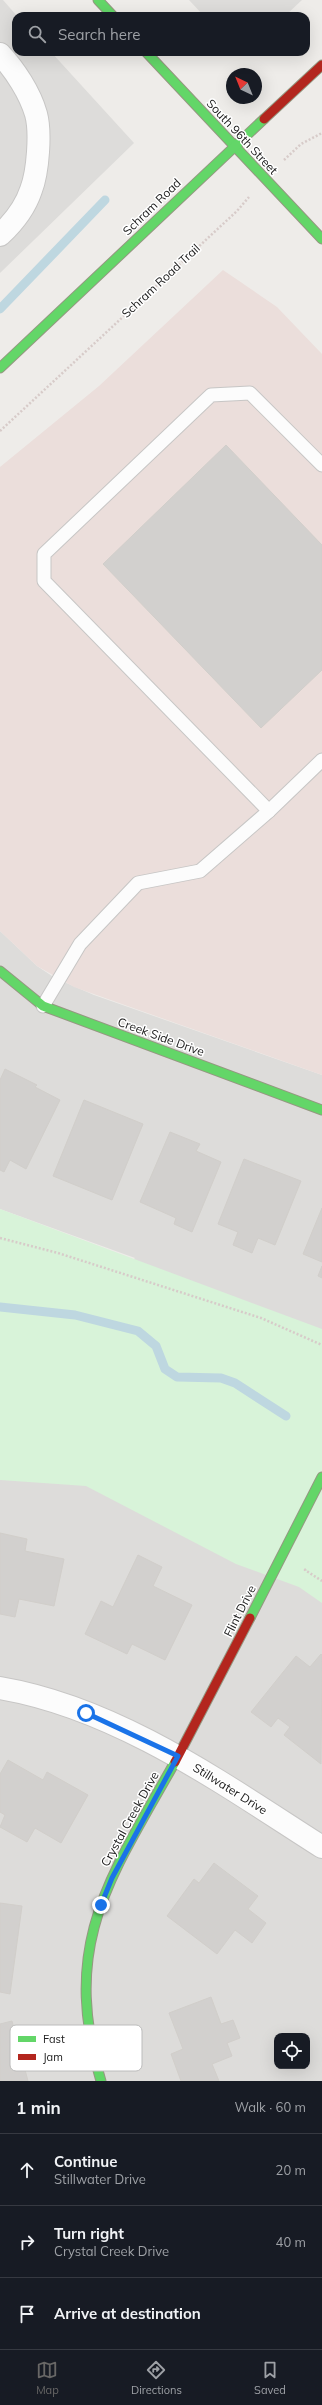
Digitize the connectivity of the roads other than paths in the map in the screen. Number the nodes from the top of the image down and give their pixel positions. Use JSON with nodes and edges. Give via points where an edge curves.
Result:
{"nodes":[{"id":1,"x":98,"y":0,"type":"edge"},
{"id":2,"x":109,"y":12,"type":"edge"},
{"id":3,"x":0,"y":54,"type":"edge"},
{"id":4,"x":150,"y":56,"type":"edge"},
{"id":5,"x":322,"y":65,"type":"edge"},
{"id":6,"x":234,"y":146,"type":"junction"},
{"id":7,"x":0,"y":235,"type":"edge"},
{"id":8,"x":322,"y":239,"type":"edge"},
{"id":9,"x":0,"y":368,"type":"edge"},
{"id":10,"x":322,"y":465,"type":"edge"},
{"id":11,"x":322,"y":760,"type":"edge"},
{"id":12,"x":269,"y":811,"type":"junction"},
{"id":13,"x":0,"y":970,"type":"edge"},
{"id":14,"x":43,"y":1006,"type":"junction"},
{"id":15,"x":322,"y":1110,"type":"edge"},
{"id":16,"x":322,"y":1477,"type":"edge"},
{"id":17,"x":0,"y":1688,"type":"edge"},
{"id":18,"x":178,"y":1756,"type":"junction"},
{"id":19,"x":322,"y":1847,"type":"edge"},
{"id":20,"x":88,"y":2025,"type":"edge"},
{"id":21,"x":99,"y":2071,"type":"edge"},
{"id":22,"x":102,"y":2081,"type":"edge"}],
"edges":[{"from":1,"to":2,"type":"street"},
{"from":3,"to":7,"type":"street","via":[[24,86],[36,115],[39,146],[32,190],[14,223]]},
{"from":4,"to":6,"type":"street","name":"South 96th Street"},
{"from":5,"to":6,"type":"street","name":"Schram Road"},
{"from":6,"to":8,"type":"street","name":"South 96th Street"},
{"from":6,"to":9,"type":"street","name":"Schram Road"},
{"from":10,"to":12,"type":"lane","via":[[250,392],[211,395],[44,554],[44,581]]},
{"from":11,"to":12,"type":"lane"},
{"from":12,"to":14,"type":"lane","via":[[200,871],[138,883],[80,944]]},
{"from":13,"to":14,"type":"street","name":"Creek Side Drive"},
{"from":14,"to":15,"type":"street","name":"Creek Side Drive"},
{"from":16,"to":18,"type":"street","name":"Flint Drive"},
{"from":17,"to":18,"type":"street","name":"Stillwater Drive","via":[[60,1703]]},
{"from":18,"to":19,"type":"street","name":"Stillwater Drive"},
{"from":18,"to":20,"type":"street","name":"Crystal Creek Drive","via":[[112,1878],[101,1905],[88,1951],[86,1984]]},
{"from":21,"to":22,"type":"street","name":"Crystal Creek Drive"}]}
